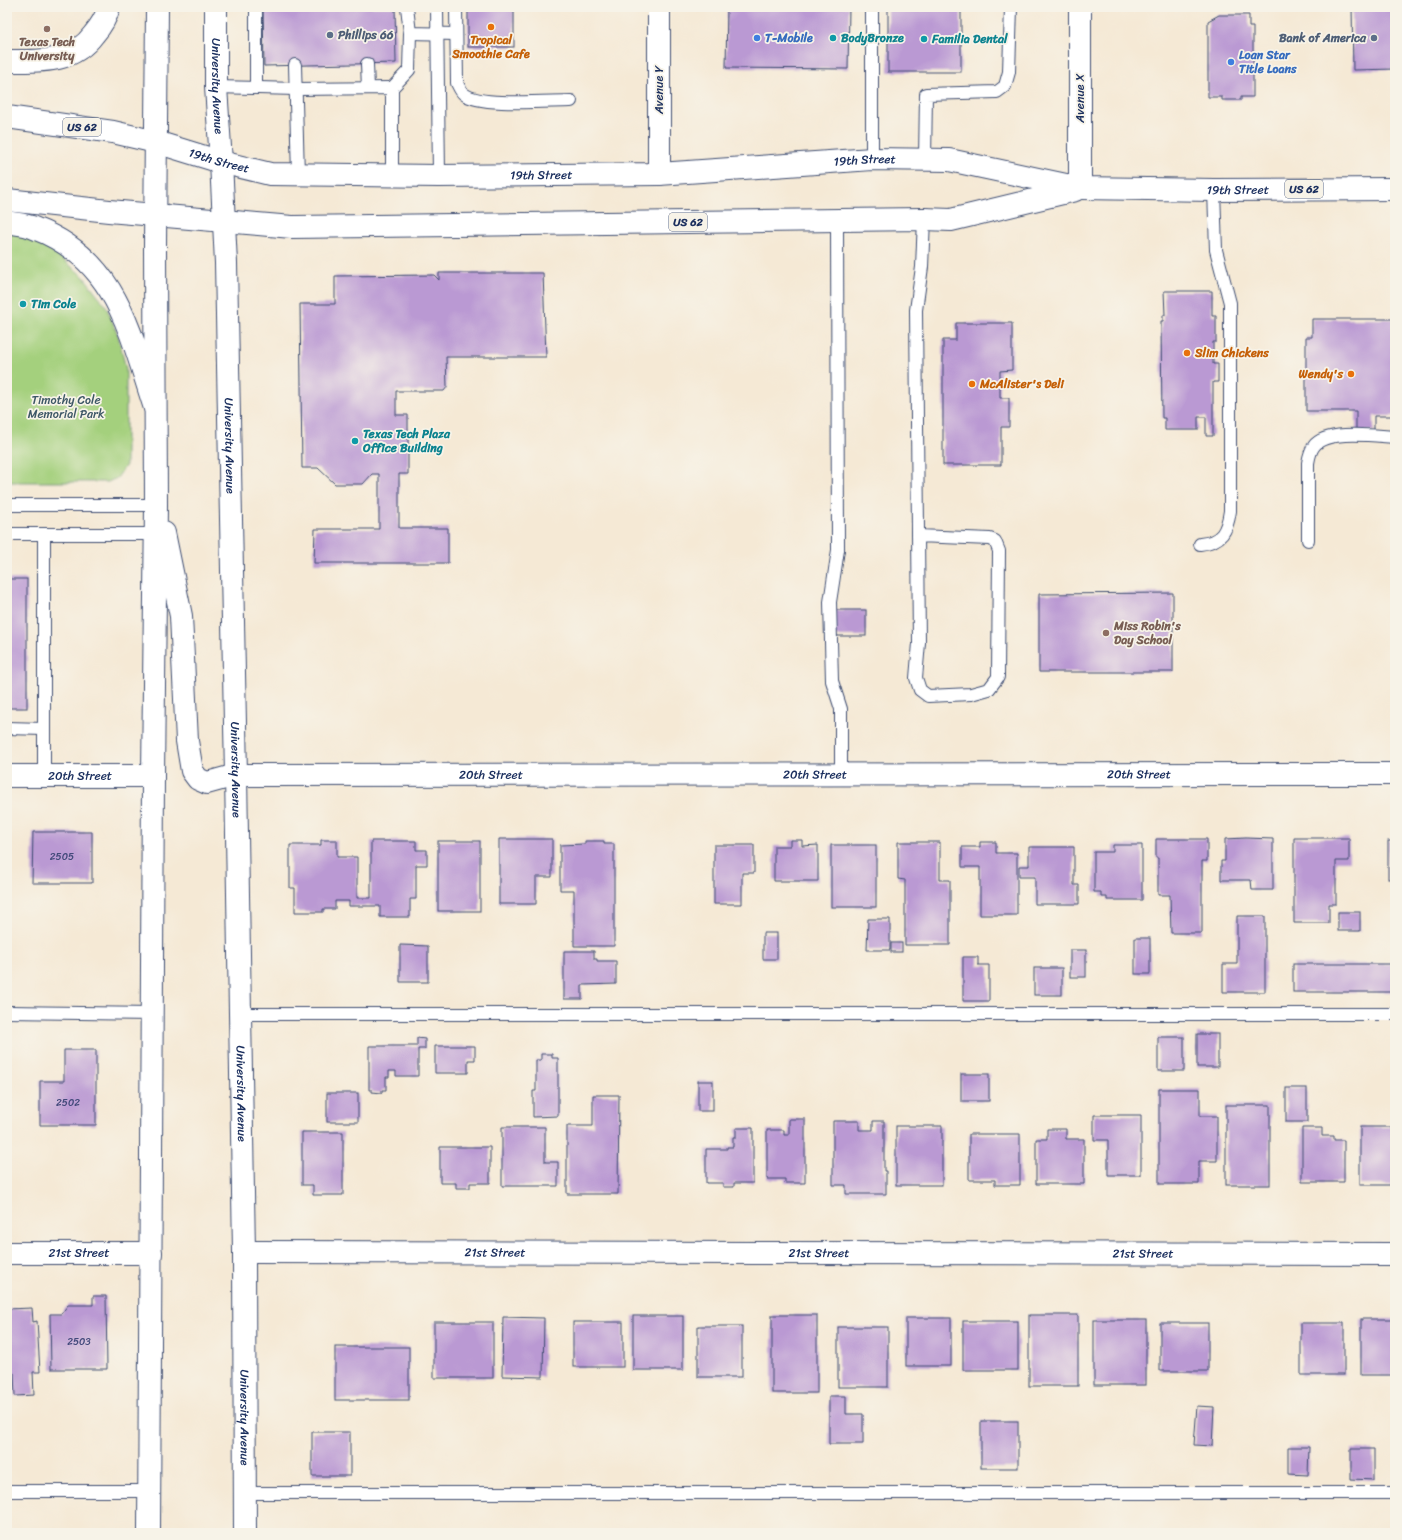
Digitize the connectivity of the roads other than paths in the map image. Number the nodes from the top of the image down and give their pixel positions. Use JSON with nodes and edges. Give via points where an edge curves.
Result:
{"nodes":[{"id":1,"x":109,"y":7,"type":"edge"},
{"id":2,"x":157,"y":7,"type":"edge"},
{"id":3,"x":216,"y":7,"type":"edge"},
{"id":4,"x":256,"y":7,"type":"edge"},
{"id":5,"x":407,"y":7,"type":"edge"},
{"id":6,"x":437,"y":7,"type":"edge"},
{"id":7,"x":456,"y":7,"type":"edge"},
{"id":8,"x":659,"y":7,"type":"edge"},
{"id":9,"x":872,"y":7,"type":"edge"},
{"id":10,"x":1011,"y":7,"type":"edge"},
{"id":11,"x":1080,"y":7,"type":"edge"},
{"id":12,"x":410,"y":33,"type":"junction"},
{"id":13,"x":438,"y":34,"type":"junction"},
{"id":14,"x":456,"y":34,"type":"junction"},
{"id":15,"x":7,"y":61,"type":"edge"},
{"id":16,"x":367,"y":64,"type":"dead end"},
{"id":17,"x":295,"y":65,"type":"dead end"},
{"id":18,"x":216,"y":87,"type":"junction"},
{"id":19,"x":256,"y":88,"type":"junction"},
{"id":20,"x":368,"y":88,"type":"junction"},
{"id":21,"x":392,"y":88,"type":"junction"},
{"id":22,"x":296,"y":89,"type":"junction"},
{"id":23,"x":571,"y":101,"type":"dead end"},
{"id":24,"x":7,"y":117,"type":"edge"},
{"id":25,"x":156,"y":142,"type":"junction"},
{"id":26,"x":872,"y":159,"type":"junction"},
{"id":27,"x":925,"y":160,"type":"junction"},
{"id":28,"x":222,"y":162,"type":"junction"},
{"id":29,"x":298,"y":174,"type":"junction"},
{"id":30,"x":659,"y":174,"type":"junction"},
{"id":31,"x":392,"y":176,"type":"junction"},
{"id":32,"x":439,"y":176,"type":"junction"},
{"id":33,"x":1080,"y":188,"type":"junction"},
{"id":34,"x":1395,"y":189,"type":"edge"},
{"id":35,"x":1214,"y":190,"type":"junction"},
{"id":36,"x":7,"y":200,"type":"edge"},
{"id":37,"x":155,"y":215,"type":"junction"},
{"id":38,"x":924,"y":219,"type":"junction"},
{"id":39,"x":837,"y":220,"type":"junction"},
{"id":40,"x":7,"y":222,"type":"edge"},
{"id":41,"x":224,"y":222,"type":"junction"},
{"id":42,"x":155,"y":408,"type":"junction"},
{"id":43,"x":1395,"y":437,"type":"edge"},
{"id":44,"x":156,"y":498,"type":"junction"},
{"id":45,"x":7,"y":505,"type":"edge"},
{"id":46,"x":7,"y":534,"type":"edge"},
{"id":47,"x":44,"y":534,"type":"junction"},
{"id":48,"x":155,"y":534,"type":"junction"},
{"id":49,"x":918,"y":536,"type":"junction"},
{"id":50,"x":1308,"y":540,"type":"dead end"},
{"id":51,"x":1200,"y":544,"type":"dead end"},
{"id":52,"x":7,"y":728,"type":"edge"},
{"id":53,"x":44,"y":729,"type":"junction"},
{"id":54,"x":842,"y":774,"type":"junction"},
{"id":55,"x":1395,"y":774,"type":"edge"},
{"id":56,"x":236,"y":775,"type":"junction"},
{"id":57,"x":7,"y":776,"type":"edge"},
{"id":58,"x":44,"y":776,"type":"junction"},
{"id":59,"x":153,"y":776,"type":"junction"},
{"id":60,"x":7,"y":1012,"type":"edge"},
{"id":61,"x":152,"y":1014,"type":"junction"},
{"id":62,"x":240,"y":1014,"type":"junction"},
{"id":63,"x":1395,"y":1014,"type":"edge"},
{"id":64,"x":244,"y":1252,"type":"junction"},
{"id":65,"x":7,"y":1253,"type":"edge"},
{"id":66,"x":151,"y":1253,"type":"junction"},
{"id":67,"x":1395,"y":1254,"type":"edge"},
{"id":68,"x":7,"y":1491,"type":"edge"},
{"id":69,"x":150,"y":1491,"type":"junction"},
{"id":70,"x":245,"y":1493,"type":"junction"},
{"id":71,"x":1395,"y":1493,"type":"edge"},
{"id":72,"x":149,"y":1533,"type":"edge"},
{"id":73,"x":245,"y":1533,"type":"edge"}],
"edges":[{"from":1,"to":15,"type":"main road","via":[[103,23],[92,38],[71,55],[50,60]]},
{"from":2,"to":25,"type":"main road"},
{"from":3,"to":18,"type":"main road","name":"University Avenue"},
{"from":4,"to":19,"type":"lane"},
{"from":5,"to":12,"type":"lane"},
{"from":6,"to":13,"type":"lane"},
{"from":7,"to":14,"type":"lane"},
{"from":8,"to":30,"type":"main road","name":"Avenue Y"},
{"from":9,"to":26,"type":"lane"},
{"from":10,"to":27,"type":"lane","via":[[1009,72],[1006,86],[997,92],[926,94]]},
{"from":11,"to":33,"type":"main road","name":"Avenue X"},
{"from":12,"to":13,"type":"lane"},
{"from":12,"to":21,"type":"lane","via":[[409,70]]},
{"from":13,"to":14,"type":"lane"},
{"from":13,"to":32,"type":"lane"},
{"from":14,"to":23,"type":"lane","via":[[457,84],[462,93],[486,102]]},
{"from":16,"to":20,"type":"lane"},
{"from":17,"to":22,"type":"lane"},
{"from":18,"to":19,"type":"lane"},
{"from":18,"to":28,"type":"main road","name":"University Avenue"},
{"from":19,"to":22,"type":"lane"},
{"from":20,"to":21,"type":"lane"},
{"from":20,"to":22,"type":"lane"},
{"from":21,"to":31,"type":"lane"},
{"from":22,"to":29,"type":"lane"},
{"from":24,"to":25,"type":"main road","name":"19th Street","number":"US 62","via":[[104,130]]},
{"from":25,"to":28,"type":"main road","name":"19th Street","number":"US 62"},
{"from":25,"to":37,"type":"main road"},
{"from":26,"to":27,"type":"main road","name":"19th Street","number":"US 62"},
{"from":26,"to":30,"type":"main road","name":"19th Street","number":"US 62"},
{"from":27,"to":33,"type":"main road","name":"19th Street","number":"US 62","via":[[949,160]]},
{"from":28,"to":29,"type":"main road","name":"19th Street","number":"US 62","via":[[270,174]]},
{"from":28,"to":41,"type":"main road","name":"University Avenue"},
{"from":29,"to":31,"type":"main road","name":"19th Street","number":"US 62"},
{"from":30,"to":32,"type":"main road","name":"19th Street","number":"US 62"},
{"from":31,"to":32,"type":"main road","name":"19th Street","number":"US 62"},
{"from":33,"to":35,"type":"main road","name":"19th Street","number":"US 62"},
{"from":33,"to":38,"type":"main road","name":"19th Street","number":"US 62","via":[[950,220]]},
{"from":34,"to":35,"type":"main road","name":"19th Street","number":"US 62"},
{"from":35,"to":51,"type":"lane","via":[[1216,250],[1230,303],[1230,511],[1228,524],[1221,537],[1210,543]]},
{"from":36,"to":37,"type":"main road","name":"19th Street","number":"US 62"},
{"from":37,"to":41,"type":"main road","name":"19th Street","number":"US 62"},
{"from":37,"to":42,"type":"main road"},
{"from":38,"to":39,"type":"main road","name":"19th Street","number":"US 62"},
{"from":38,"to":49,"type":"lane","via":[[922,267],[916,310]]},
{"from":39,"to":41,"type":"main road","name":"19th Street","number":"US 62","via":[[292,227]]},
{"from":39,"to":54,"type":"lane","via":[[838,550],[830,602],[832,681],[842,709]]},
{"from":40,"to":42,"type":"main road","via":[[33,227],[67,244],[86,258],[111,290],[127,322]]},
{"from":41,"to":56,"type":"main road","name":"University Avenue"},
{"from":42,"to":44,"type":"main road"},
{"from":43,"to":50,"type":"lane","via":[[1332,436],[1315,445],[1308,463]]},
{"from":44,"to":45,"type":"lane"},
{"from":44,"to":48,"type":"main road"},
{"from":44,"to":56,"type":"main road","name":"20th Street","via":[[181,616],[187,741],[192,772],[198,779],[207,783]]},
{"from":46,"to":47,"type":"lane"},
{"from":47,"to":48,"type":"lane"},
{"from":47,"to":53,"type":"lane"},
{"from":48,"to":59,"type":"main road"},
{"from":49,"to":49,"type":"lane","via":[[919,643],[916,678],[920,690],[928,696],[971,694],[989,689],[998,677],[1000,551],[995,541],[990,539]]},
{"from":52,"to":53,"type":"lane"},
{"from":53,"to":58,"type":"lane"},
{"from":54,"to":55,"type":"main road","name":"20th Street"},
{"from":54,"to":56,"type":"main road","name":"20th Street"},
{"from":56,"to":62,"type":"main road","name":"University Avenue"},
{"from":57,"to":58,"type":"main road","name":"20th Street"},
{"from":58,"to":59,"type":"main road","name":"20th Street"},
{"from":59,"to":61,"type":"main road"},
{"from":60,"to":61,"type":"lane"},
{"from":61,"to":66,"type":"main road"},
{"from":62,"to":63,"type":"lane"},
{"from":62,"to":64,"type":"main road","name":"University Avenue"},
{"from":64,"to":67,"type":"main road","name":"21st Street"},
{"from":64,"to":70,"type":"main road","name":"University Avenue"},
{"from":65,"to":66,"type":"main road","name":"21st Street"},
{"from":66,"to":69,"type":"main road"},
{"from":68,"to":69,"type":"lane"},
{"from":69,"to":72,"type":"main road"},
{"from":70,"to":71,"type":"lane"},
{"from":70,"to":73,"type":"main road","name":"University Avenue"}]}
